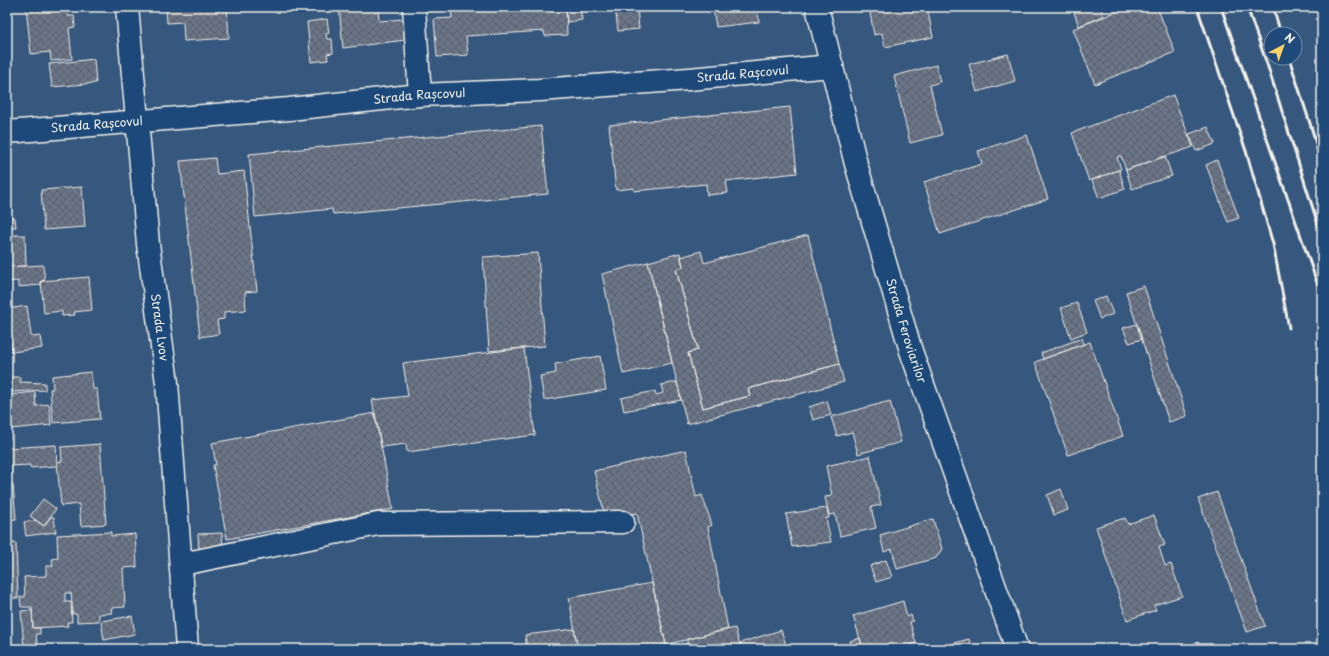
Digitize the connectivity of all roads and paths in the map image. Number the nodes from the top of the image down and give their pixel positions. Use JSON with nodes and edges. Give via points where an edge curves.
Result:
{"nodes":[{"id":1,"x":127,"y":7,"type":"edge"},
{"id":2,"x":414,"y":7,"type":"edge"},
{"id":3,"x":817,"y":7,"type":"edge"},
{"id":4,"x":832,"y":66,"type":"junction"},
{"id":5,"x":420,"y":95,"type":"junction"},
{"id":6,"x":136,"y":121,"type":"junction"},
{"id":7,"x":7,"y":132,"type":"edge"},
{"id":8,"x":623,"y":522,"type":"dead end"},
{"id":9,"x":182,"y":564,"type":"junction"},
{"id":10,"x":187,"y":649,"type":"edge"},
{"id":11,"x":1017,"y":649,"type":"edge"}],
"edges":[{"from":1,"to":6,"type":"street","name":"Strada Lvov"},
{"from":2,"to":5,"type":"street"},
{"from":3,"to":4,"type":"street","name":"Strada Feroviarilor"},
{"from":4,"to":5,"type":"street","name":"Strada Rașcovul","via":[[540,90]]},
{"from":4,"to":11,"type":"street","name":"Strada Feroviarilor","via":[[856,164],[911,350]]},
{"from":5,"to":6,"type":"street","name":"Strada Rașcovul"},
{"from":6,"to":7,"type":"street","name":"Strada Rașcovul"},
{"from":6,"to":9,"type":"street","name":"Strada Lvov","via":[[148,244],[167,383]]},
{"from":8,"to":9,"type":"street","via":[[378,524]]},
{"from":9,"to":10,"type":"street","name":"Strada Lvov"}]}
